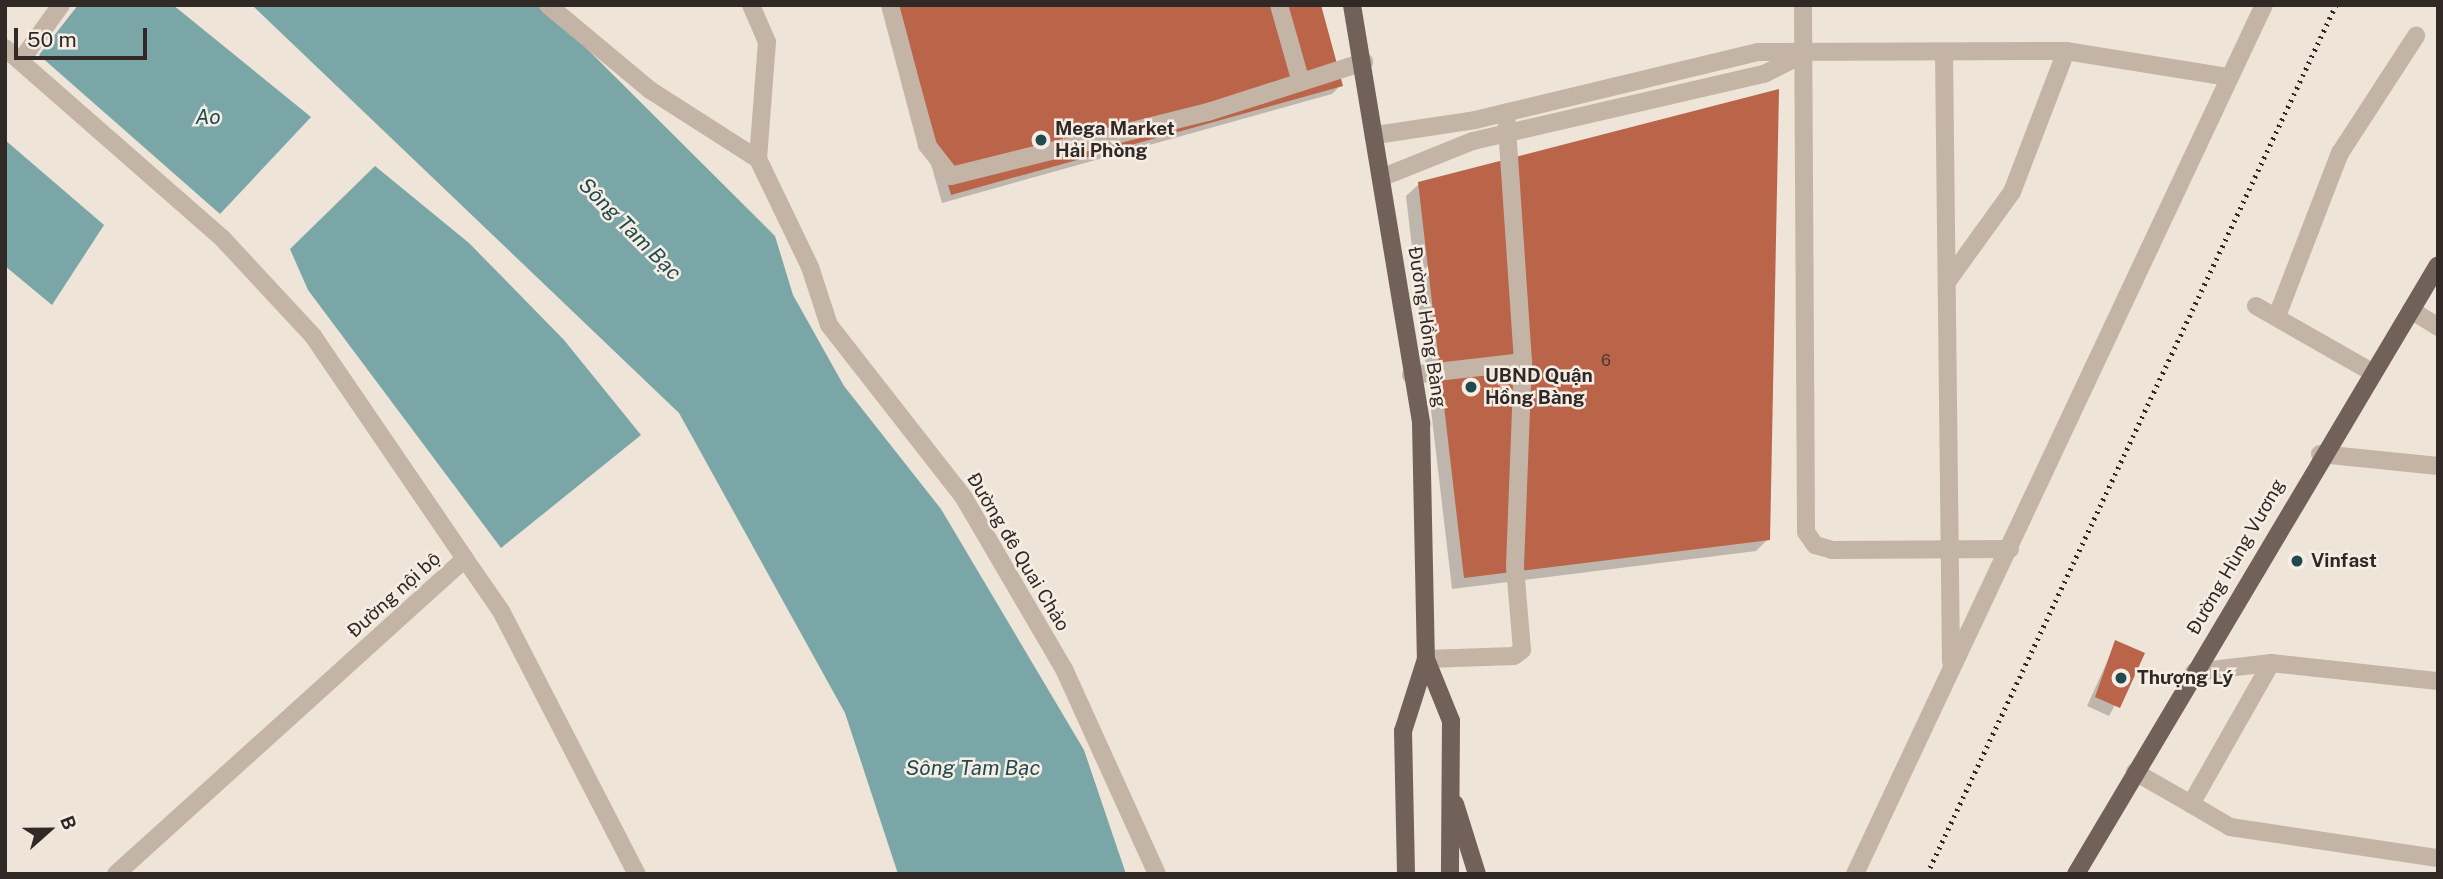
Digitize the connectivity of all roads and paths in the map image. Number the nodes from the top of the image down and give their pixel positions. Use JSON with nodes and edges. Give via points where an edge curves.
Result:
{"nodes":[{"id":1,"x":61,"y":5,"type":"edge"},
{"id":2,"x":548,"y":5,"type":"edge"},
{"id":3,"x":751,"y":5,"type":"edge"},
{"id":4,"x":890,"y":5,"type":"edge"},
{"id":5,"x":1279,"y":5,"type":"edge"},
{"id":6,"x":1352,"y":5,"type":"edge"},
{"id":7,"x":1803,"y":5,"type":"edge"},
{"id":8,"x":2264,"y":5,"type":"edge"},
{"id":9,"x":2416,"y":36,"type":"dead end"},
{"id":10,"x":5,"y":48,"type":"edge"},
{"id":11,"x":2066,"y":51,"type":"junction"},
{"id":12,"x":1944,"y":53,"type":"junction"},
{"id":13,"x":1802,"y":55,"type":"junction"},
{"id":14,"x":22,"y":59,"type":"junction"},
{"id":15,"x":1364,"y":62,"type":"junction"},
{"id":16,"x":2229,"y":77,"type":"junction"},
{"id":17,"x":1301,"y":82,"type":"junction"},
{"id":18,"x":1506,"y":113,"type":"junction"},
{"id":19,"x":1511,"y":131,"type":"junction"},
{"id":20,"x":1376,"y":135,"type":"junction"},
{"id":21,"x":758,"y":159,"type":"junction"},
{"id":22,"x":1382,"y":177,"type":"junction"},
{"id":23,"x":2438,"y":265,"type":"edge"},
{"id":24,"x":1947,"y":282,"type":"junction"},
{"id":25,"x":2256,"y":306,"type":"dead end"},
{"id":26,"x":2411,"y":310,"type":"junction"},
{"id":27,"x":2277,"y":316,"type":"junction"},
{"id":28,"x":2438,"y":327,"type":"edge"},
{"id":29,"x":1523,"y":362,"type":"junction"},
{"id":30,"x":2370,"y":371,"type":"junction"},
{"id":31,"x":1411,"y":375,"type":"junction"},
{"id":32,"x":2320,"y":454,"type":"junction"},
{"id":33,"x":2438,"y":466,"type":"edge"},
{"id":34,"x":2010,"y":549,"type":"junction"},
{"id":35,"x":1950,"y":550,"type":"junction"},
{"id":36,"x":465,"y":559,"type":"junction"},
{"id":37,"x":1426,"y":659,"type":"junction"},
{"id":38,"x":2271,"y":663,"type":"junction"},
{"id":39,"x":1951,"y":666,"type":"junction"},
{"id":40,"x":2194,"y":672,"type":"junction"},
{"id":41,"x":2438,"y":681,"type":"edge"},
{"id":42,"x":2135,"y":772,"type":"junction"},
{"id":43,"x":1451,"y":791,"type":"junction"},
{"id":44,"x":2190,"y":804,"type":"junction"},
{"id":45,"x":2438,"y":858,"type":"edge"},
{"id":46,"x":1477,"y":873,"type":"edge"},
{"id":47,"x":116,"y":874,"type":"edge"},
{"id":48,"x":637,"y":874,"type":"edge"},
{"id":49,"x":1157,"y":874,"type":"edge"},
{"id":50,"x":1406,"y":874,"type":"edge"},
{"id":51,"x":1450,"y":874,"type":"edge"},
{"id":52,"x":1855,"y":874,"type":"edge"},
{"id":53,"x":2077,"y":874,"type":"edge"}],
"edges":[{"from":1,"to":14,"type":"street"},
{"from":2,"to":21,"type":"street","via":[[650,90]]},
{"from":3,"to":21,"type":"street","via":[[767,42]]},
{"from":4,"to":17,"type":"street","via":[[927,145],[951,176]]},
{"from":5,"to":17,"type":"street"},
{"from":6,"to":15,"type":"main road","name":"Đường Hồng Bàng"},
{"from":7,"to":13,"type":"street"},
{"from":8,"to":16,"type":"street"},
{"from":9,"to":27,"type":"street","via":[[2340,153]]},
{"from":10,"to":14,"type":"street"},
{"from":11,"to":12,"type":"street"},
{"from":11,"to":16,"type":"street"},
{"from":11,"to":24,"type":"street","via":[[2012,192]]},
{"from":12,"to":13,"type":"street"},
{"from":12,"to":24,"type":"street"},
{"from":13,"to":18,"type":"street","via":[[1758,52]]},
{"from":13,"to":19,"type":"street","via":[[1764,74]]},
{"from":13,"to":35,"type":"street","via":[[1806,532],[1815,545],[1832,550]]},
{"from":14,"to":36,"type":"street","via":[[222,238],[313,336]]},
{"from":15,"to":17,"type":"street"},
{"from":15,"to":20,"type":"main road","name":"Đường Hồng Bàng"},
{"from":16,"to":34,"type":"street"},
{"from":18,"to":19,"type":"street"},
{"from":18,"to":20,"type":"street"},
{"from":19,"to":22,"type":"street"},
{"from":19,"to":29,"type":"street"},
{"from":20,"to":22,"type":"main road","name":"Đường Hồng Bàng"},
{"from":21,"to":49,"type":"street","name":"Đường đê Quai Chảo","via":[[810,267],[829,325],[964,498],[1064,669]]},
{"from":22,"to":31,"type":"main road","name":"Đường Hồng Bàng"},
{"from":23,"to":26,"type":"main road","name":"Đường Hùng Vương"},
{"from":24,"to":35,"type":"street"},
{"from":25,"to":27,"type":"street"},
{"from":26,"to":28,"type":"street"},
{"from":26,"to":30,"type":"main road","name":"Đường Hùng Vương"},
{"from":27,"to":30,"type":"street"},
{"from":29,"to":31,"type":"street"},
{"from":29,"to":37,"type":"street","via":[[1515,566],[1522,650],[1514,656]]},
{"from":30,"to":32,"type":"main road","name":"Đường Hùng Vương"},
{"from":31,"to":37,"type":"main road","name":"Đường Hồng Bàng","via":[[1421,424]]},
{"from":32,"to":33,"type":"street"},
{"from":32,"to":40,"type":"main road","name":"Đường Hùng Vương"},
{"from":34,"to":35,"type":"street"},
{"from":34,"to":39,"type":"street"},
{"from":35,"to":39,"type":"street"},
{"from":36,"to":47,"type":"street","name":"Đường nội bộ"},
{"from":36,"to":48,"type":"street","name":"Đường nội bộ","via":[[501,611]]},
{"from":37,"to":43,"type":"main road","name":"Đường Hồng Bàng","via":[[1451,721]]},
{"from":37,"to":50,"type":"main road","name":"Đường Hồng Bàng","via":[[1403,731]]},
{"from":38,"to":40,"type":"street"},
{"from":38,"to":41,"type":"street"},
{"from":38,"to":44,"type":"street"},
{"from":39,"to":52,"type":"street"},
{"from":40,"to":42,"type":"main road","name":"Đường Hùng Vương"},
{"from":42,"to":44,"type":"street"},
{"from":42,"to":53,"type":"main road","name":"Đường Hùng Vương"},
{"from":43,"to":46,"type":"main road"},
{"from":43,"to":51,"type":"main road","name":"Đường Hồng Bàng"},
{"from":44,"to":45,"type":"street","via":[[2230,827]]}]}
